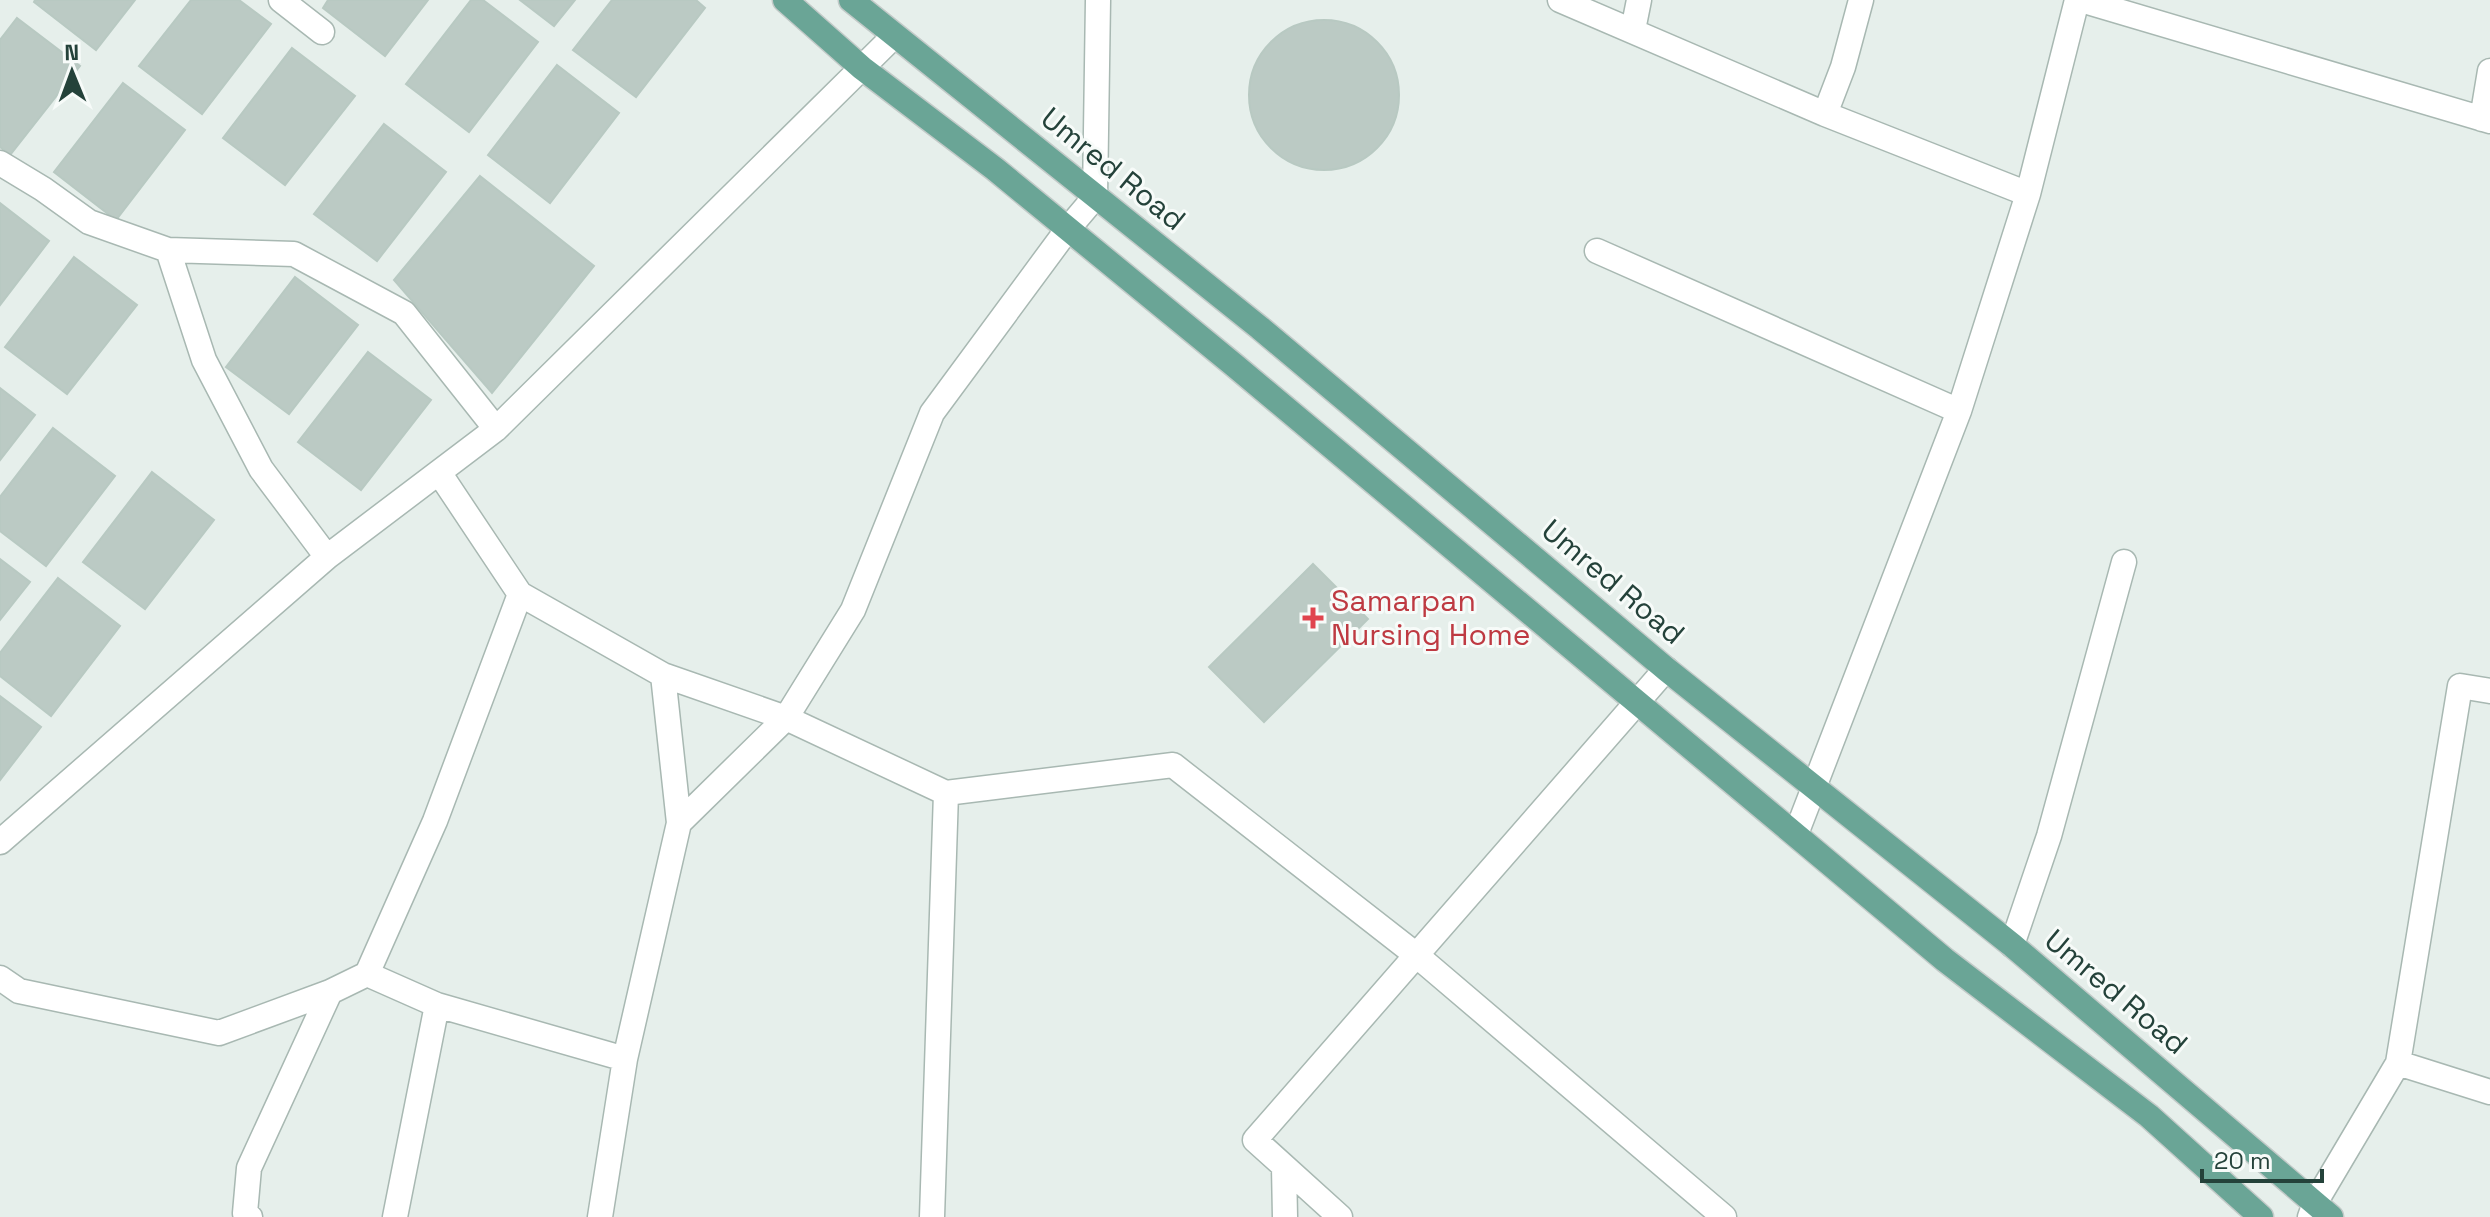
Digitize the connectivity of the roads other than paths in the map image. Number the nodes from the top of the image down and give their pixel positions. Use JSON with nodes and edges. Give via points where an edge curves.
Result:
{"nodes":[{"id":1,"x":281,"y":0,"type":"edge"},
{"id":2,"x":785,"y":0,"type":"edge"},
{"id":3,"x":851,"y":0,"type":"edge"},
{"id":4,"x":1098,"y":0,"type":"edge"},
{"id":5,"x":1560,"y":0,"type":"edge"},
{"id":6,"x":1639,"y":0,"type":"edge"},
{"id":7,"x":1861,"y":0,"type":"edge"},
{"id":8,"x":2079,"y":0,"type":"edge"},
{"id":9,"x":1633,"y":30,"type":"junction"},
{"id":10,"x":322,"y":32,"type":"dead end"},
{"id":11,"x":894,"y":36,"type":"junction"},
{"id":12,"x":862,"y":68,"type":"junction"},
{"id":13,"x":2490,"y":71,"type":"edge"},
{"id":14,"x":1825,"y":114,"type":"junction"},
{"id":15,"x":2486,"y":120,"type":"edge"},
{"id":16,"x":0,"y":163,"type":"edge"},
{"id":17,"x":2028,"y":194,"type":"junction"},
{"id":18,"x":1095,"y":197,"type":"junction"},
{"id":19,"x":1067,"y":230,"type":"junction"},
{"id":20,"x":168,"y":250,"type":"junction"},
{"id":21,"x":1597,"y":251,"type":"dead end"},
{"id":22,"x":1959,"y":411,"type":"junction"},
{"id":23,"x":496,"y":429,"type":"junction"},
{"id":24,"x":440,"y":474,"type":"junction"},
{"id":25,"x":327,"y":557,"type":"junction"},
{"id":26,"x":2124,"y":562,"type":"dead end"},
{"id":27,"x":520,"y":594,"type":"junction"},
{"id":28,"x":1666,"y":669,"type":"junction"},
{"id":29,"x":663,"y":675,"type":"junction"},
{"id":30,"x":2490,"y":691,"type":"edge"},
{"id":31,"x":1637,"y":702,"type":"junction"},
{"id":32,"x":786,"y":718,"type":"junction"},
{"id":33,"x":1813,"y":787,"type":"junction"},
{"id":34,"x":946,"y":793,"type":"junction"},
{"id":35,"x":679,"y":823,"type":"junction"},
{"id":36,"x":1796,"y":834,"type":"junction"},
{"id":37,"x":0,"y":842,"type":"edge"},
{"id":38,"x":2012,"y":945,"type":"junction"},
{"id":39,"x":1415,"y":954,"type":"junction"},
{"id":40,"x":367,"y":974,"type":"junction"},
{"id":41,"x":0,"y":978,"type":"edge"},
{"id":42,"x":330,"y":992,"type":"junction"},
{"id":43,"x":437,"y":1005,"type":"junction"},
{"id":44,"x":625,"y":1059,"type":"junction"},
{"id":45,"x":2398,"y":1063,"type":"junction"},
{"id":46,"x":2490,"y":1092,"type":"edge"},
{"id":47,"x":1284,"y":1167,"type":"junction"},
{"id":48,"x":2319,"y":1212,"type":"edge"},
{"id":49,"x":250,"y":1217,"type":"edge"},
{"id":50,"x":395,"y":1217,"type":"edge"},
{"id":51,"x":600,"y":1217,"type":"edge"},
{"id":52,"x":932,"y":1217,"type":"edge"},
{"id":53,"x":1285,"y":1217,"type":"edge"},
{"id":54,"x":1340,"y":1217,"type":"edge"},
{"id":55,"x":1724,"y":1217,"type":"edge"},
{"id":56,"x":2261,"y":1217,"type":"edge"}],
"edges":[{"from":1,"to":10,"type":"street"},
{"from":2,"to":12,"type":"main road"},
{"from":3,"to":11,"type":"main road","name":"Umred Road"},
{"from":4,"to":18,"type":"street"},
{"from":5,"to":9,"type":"street"},
{"from":6,"to":9,"type":"street"},
{"from":7,"to":14,"type":"street"},
{"from":8,"to":15,"type":"street"},
{"from":8,"to":17,"type":"street"},
{"from":9,"to":14,"type":"street"},
{"from":11,"to":12,"type":"street"},
{"from":11,"to":18,"type":"main road","name":"Umred Road"},
{"from":12,"to":19,"type":"main road"},
{"from":12,"to":23,"type":"street"},
{"from":13,"to":15,"type":"street"},
{"from":14,"to":17,"type":"street"},
{"from":16,"to":20,"type":"street","via":[[89,222]]},
{"from":17,"to":22,"type":"street"},
{"from":18,"to":19,"type":"street"},
{"from":18,"to":28,"type":"main road","name":"Umred Road","via":[[1260,328]]},
{"from":19,"to":31,"type":"main road"},
{"from":19,"to":32,"type":"street","via":[[932,413],[853,610]]},
{"from":20,"to":23,"type":"street","via":[[294,254],[404,313]]},
{"from":20,"to":25,"type":"street","via":[[204,360],[261,469]]},
{"from":21,"to":22,"type":"street"},
{"from":22,"to":33,"type":"street"},
{"from":23,"to":24,"type":"street"},
{"from":24,"to":25,"type":"street"},
{"from":24,"to":27,"type":"street"},
{"from":25,"to":37,"type":"street"},
{"from":26,"to":38,"type":"street","via":[[2049,836]]},
{"from":27,"to":29,"type":"street"},
{"from":27,"to":40,"type":"street","via":[[435,821]]},
{"from":28,"to":31,"type":"street"},
{"from":28,"to":33,"type":"main road","name":"Umred Road"},
{"from":29,"to":32,"type":"street"},
{"from":29,"to":35,"type":"street"},
{"from":30,"to":45,"type":"street","via":[[2460,686]]},
{"from":31,"to":36,"type":"main road"},
{"from":31,"to":39,"type":"street"},
{"from":32,"to":34,"type":"street"},
{"from":32,"to":35,"type":"street"},
{"from":33,"to":36,"type":"street"},
{"from":33,"to":38,"type":"main road","name":"Umred Road"},
{"from":34,"to":39,"type":"street","via":[[1173,765]]},
{"from":34,"to":52,"type":"street"},
{"from":35,"to":44,"type":"street"},
{"from":36,"to":56,"type":"main road","via":[[1945,960],[2149,1116]]},
{"from":38,"to":48,"type":"main road","name":"Umred Road"},
{"from":39,"to":47,"type":"street","via":[[1255,1140]]},
{"from":39,"to":55,"type":"street"},
{"from":40,"to":42,"type":"street"},
{"from":40,"to":43,"type":"street"},
{"from":41,"to":42,"type":"street","via":[[19,991],[219,1033]]},
{"from":42,"to":49,"type":"street","via":[[249,1168],[245,1213]]},
{"from":43,"to":44,"type":"street"},
{"from":43,"to":50,"type":"street"},
{"from":44,"to":51,"type":"street"},
{"from":45,"to":46,"type":"street"},
{"from":45,"to":48,"type":"street"},
{"from":47,"to":53,"type":"street"},
{"from":47,"to":54,"type":"street"}]}
